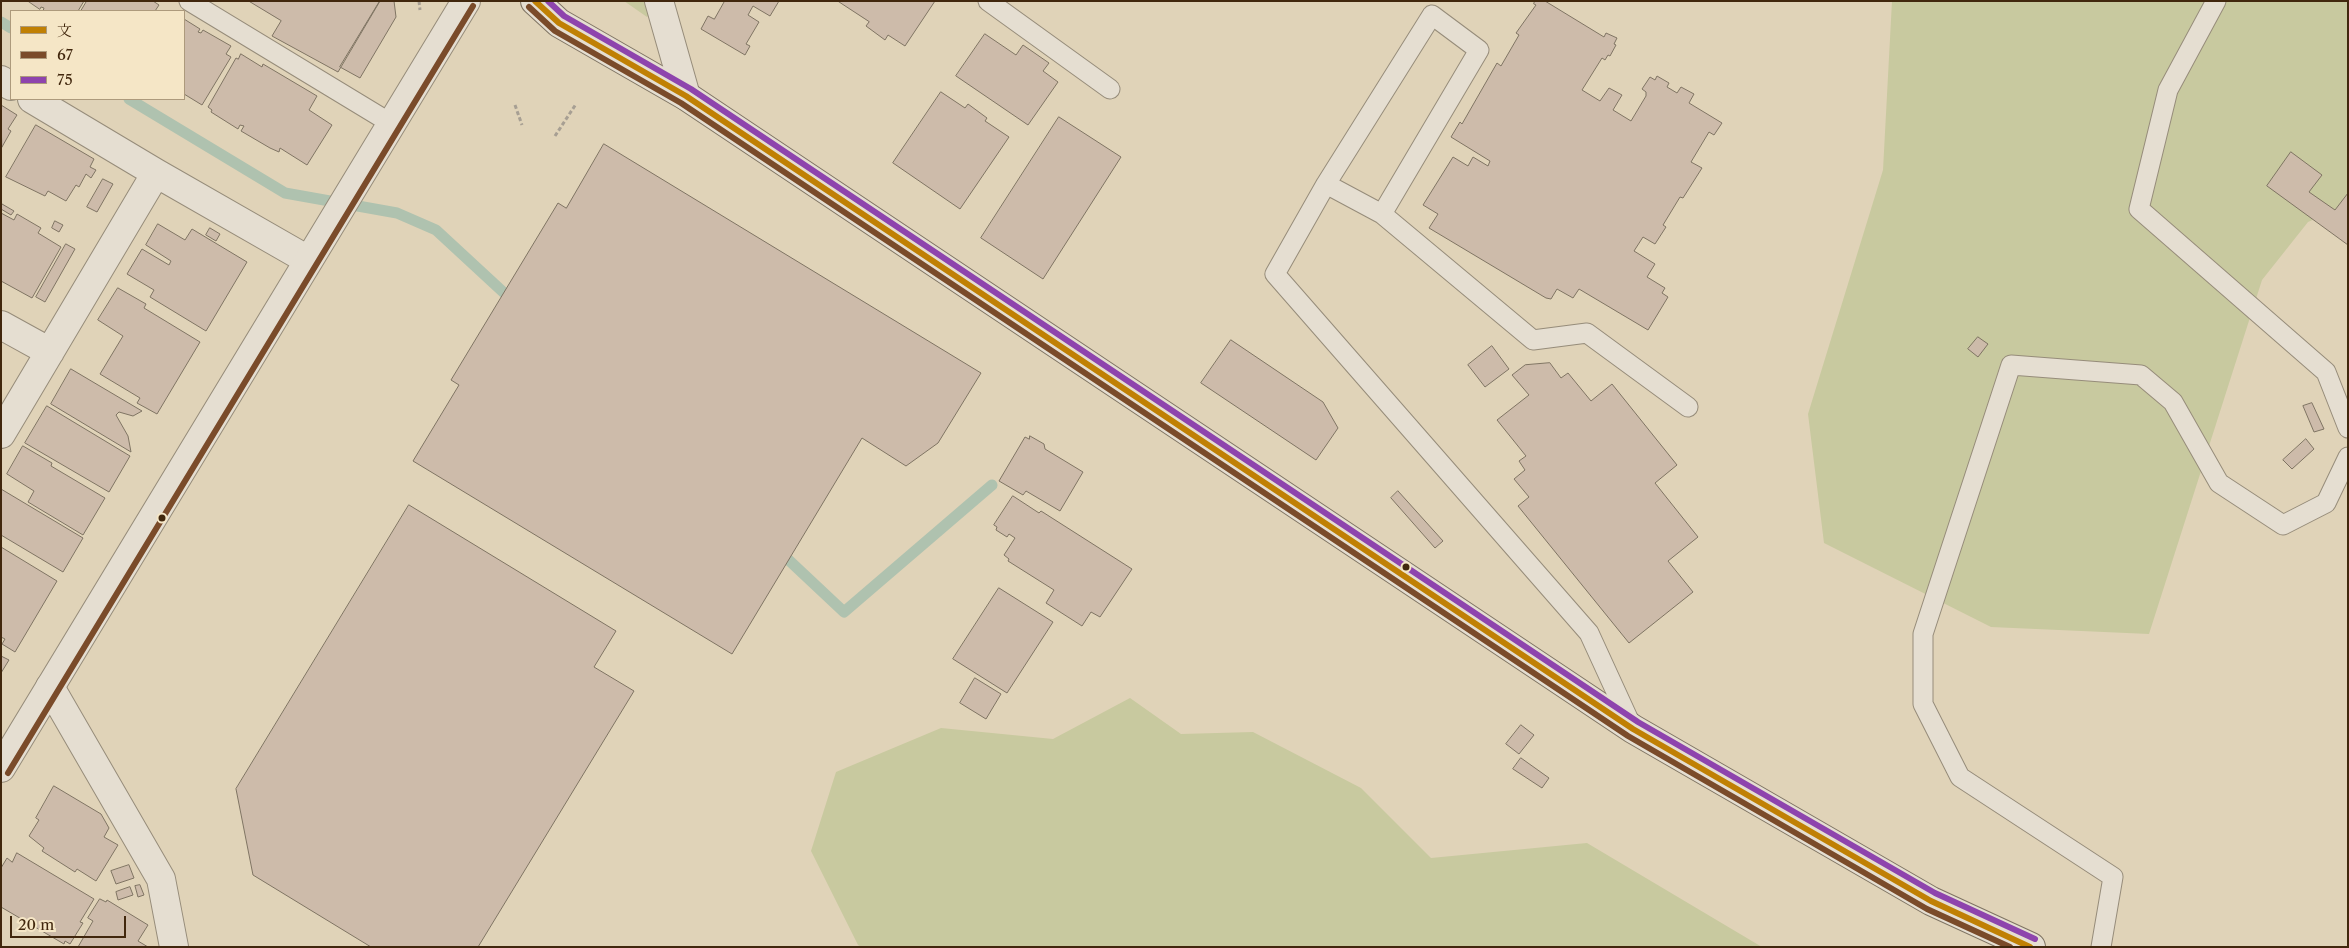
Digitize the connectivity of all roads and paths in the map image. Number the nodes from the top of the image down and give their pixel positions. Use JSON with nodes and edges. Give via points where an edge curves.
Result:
{"nodes":[{"id":1,"x":189,"y":1,"type":"edge"},
{"id":2,"x":466,"y":1,"type":"edge"},
{"id":3,"x":535,"y":1,"type":"edge"},
{"id":4,"x":659,"y":1,"type":"edge"},
{"id":5,"x":988,"y":1,"type":"edge"},
{"id":6,"x":2216,"y":1,"type":"edge"},
{"id":7,"x":1110,"y":89,"type":"dead end"},
{"id":8,"x":686,"y":96,"type":"junction"},
{"id":9,"x":34,"y":100,"type":"edge"},
{"id":10,"x":576,"y":104,"type":"dead end"},
{"id":11,"x":515,"y":105,"type":"dead end"},
{"id":12,"x":392,"y":124,"type":"junction"},
{"id":13,"x":522,"y":125,"type":"dead end"},
{"id":14,"x":555,"y":136,"type":"dead end"},
{"id":15,"x":156,"y":173,"type":"junction"},
{"id":16,"x":1326,"y":184,"type":"junction"},
{"id":17,"x":1382,"y":214,"type":"junction"},
{"id":18,"x":308,"y":260,"type":"junction"},
{"id":19,"x":1,"y":325,"type":"edge"},
{"id":20,"x":50,"y":352,"type":"junction"},
{"id":21,"x":1688,"y":407,"type":"dead end"},
{"id":22,"x":2348,"y":428,"type":"edge"},
{"id":23,"x":1,"y":434,"type":"edge"},
{"id":24,"x":2348,"y":457,"type":"edge"},
{"id":25,"x":50,"y":687,"type":"junction"},
{"id":26,"x":1633,"y":729,"type":"junction"},
{"id":27,"x":1,"y":768,"type":"edge"},
{"id":28,"x":174,"y":947,"type":"edge"},
{"id":29,"x":2031,"y":947,"type":"edge"},
{"id":30,"x":2101,"y":947,"type":"edge"}],
"edges":[{"from":1,"to":12,"type":"lane"},
{"from":2,"to":12,"type":"street"},
{"from":3,"to":8,"type":"street","via":[[559,23]]},
{"from":4,"to":8,"type":"street"},
{"from":5,"to":7,"type":"lane"},
{"from":6,"to":22,"type":"lane","via":[[2168,90],[2139,209],[2326,372]]},
{"from":8,"to":26,"type":"street"},
{"from":9,"to":15,"type":"street"},
{"from":10,"to":14,"type":"path"},
{"from":11,"to":13,"type":"path"},
{"from":12,"to":18,"type":"street"},
{"from":15,"to":18,"type":"street"},
{"from":15,"to":20,"type":"street"},
{"from":16,"to":17,"type":"lane"},
{"from":16,"to":17,"type":"lane","via":[[1432,15],[1479,50]]},
{"from":16,"to":26,"type":"lane","via":[[1275,274],[1589,633]]},
{"from":17,"to":21,"type":"lane","via":[[1532,340],[1587,332]]},
{"from":18,"to":25,"type":"street"},
{"from":19,"to":20,"type":"street"},
{"from":20,"to":23,"type":"street"},
{"from":24,"to":30,"type":"lane","via":[[2326,503],[2283,525],[2219,484],[2173,402],[2141,375],[2011,365],[1923,634],[1923,704],[1960,777],[2113,877]]},
{"from":25,"to":27,"type":"street"},
{"from":25,"to":28,"type":"street","via":[[161,879]]},
{"from":26,"to":29,"type":"street","via":[[1931,901]]}]}
